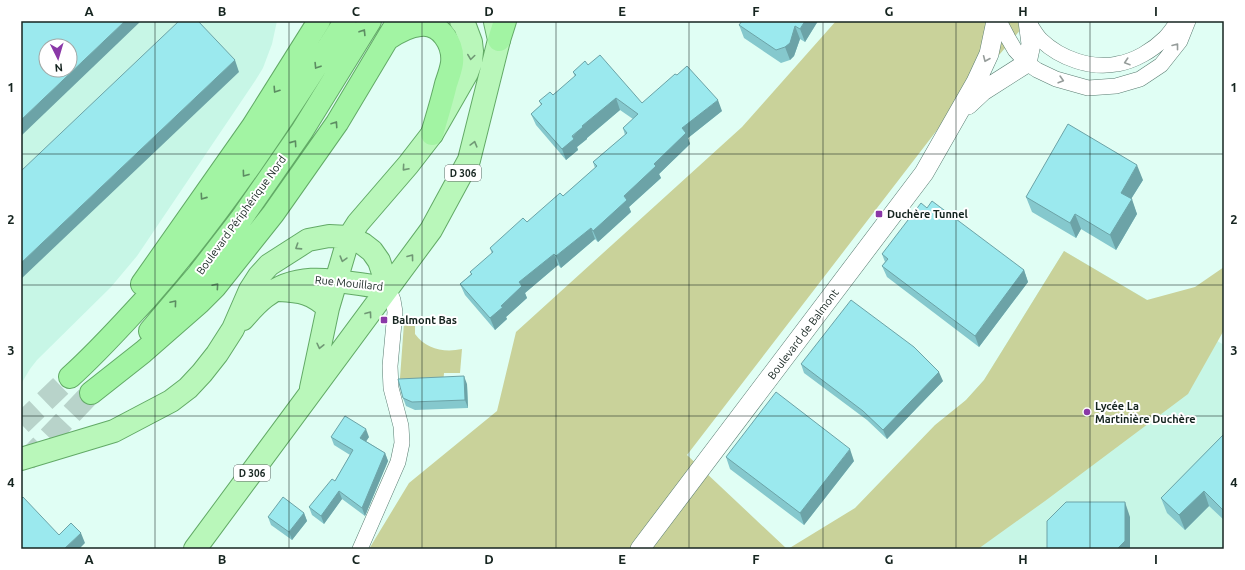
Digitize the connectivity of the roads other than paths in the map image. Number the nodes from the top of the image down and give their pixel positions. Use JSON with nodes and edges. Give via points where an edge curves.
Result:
{"nodes":[{"id":1,"x":308,"y":21,"type":"edge"},
{"id":2,"x":319,"y":21,"type":"edge"},
{"id":3,"x":345,"y":21,"type":"edge"},
{"id":4,"x":370,"y":21,"type":"edge"},
{"id":5,"x":461,"y":21,"type":"edge"},
{"id":6,"x":996,"y":21,"type":"edge"},
{"id":7,"x":999,"y":21,"type":"edge"},
{"id":8,"x":1028,"y":21,"type":"edge"},
{"id":9,"x":1178,"y":21,"type":"edge"},
{"id":10,"x":1188,"y":21,"type":"edge"},
{"id":11,"x":500,"y":27,"type":"edge"},
{"id":12,"x":394,"y":29,"type":"edge"},
{"id":13,"x":297,"y":57,"type":"junction"},
{"id":14,"x":1027,"y":63,"type":"junction"},
{"id":15,"x":959,"y":114,"type":"junction"},
{"id":16,"x":432,"y":134,"type":"junction"},
{"id":17,"x":349,"y":237,"type":"junction"},
{"id":18,"x":336,"y":281,"type":"junction"},
{"id":19,"x":388,"y":288,"type":"junction"},
{"id":20,"x":276,"y":290,"type":"junction"},
{"id":21,"x":328,"y":308,"type":"junction"},
{"id":22,"x":233,"y":329,"type":"junction"},
{"id":23,"x":92,"y":358,"type":"junction"},
{"id":24,"x":70,"y":377,"type":"tunnel mouth"},
{"id":25,"x":308,"y":396,"type":"junction"},
{"id":26,"x":21,"y":460,"type":"edge"},
{"id":27,"x":195,"y":549,"type":"edge"},
{"id":28,"x":360,"y":549,"type":"edge"},
{"id":29,"x":640,"y":549,"type":"edge"}],
"edges":[{"from":1,"to":13,"type":"highway"},
{"from":2,"to":13,"type":"highway"},
{"from":3,"to":23,"type":"highway","name":"Boulevard Périphérique Nord","one_way":true,"via":[[223,204],[160,283]]},
{"from":4,"to":12,"type":"highway","name":"Boulevard Périphérique Nord","via":[[302,131],[241,219],[153,328],[91,393],[143,352],[215,287],[273,214],[337,122]]},
{"from":5,"to":16,"type":"main road","number":"D 306","one_way":true,"via":[[471,42],[471,62]]},
{"from":6,"to":15,"type":"street","name":"Boulevard de Balmont","one_way":true,"via":[[989,54]]},
{"from":7,"to":14,"type":"street"},
{"from":9,"to":8,"type":"street","one_way":true,"via":[[1166,37],[1152,49],[1132,60],[1099,66],[1062,55],[1041,40]]},
{"from":8,"to":14,"type":"street","via":[[1031,44]]},
{"from":14,"to":10,"type":"street","one_way":true,"via":[[1056,79],[1088,88],[1116,86],[1140,79],[1161,65],[1180,41]]},
{"from":19,"to":11,"type":"main road","number":"D 306","one_way":true,"via":[[431,230],[469,160]]},
{"from":12,"to":16,"type":"highway","via":[[423,24],[435,27],[441,31],[451,47],[452,64]]},
{"from":13,"to":23,"type":"highway","one_way":true,"via":[[253,126]]},
{"from":14,"to":15,"type":"street","name":"Boulevard de Balmont","via":[[983,91]]},
{"from":15,"to":29,"type":"street","name":"Boulevard de Balmont","via":[[924,173]]},
{"from":16,"to":17,"type":"main road","number":"D 306","one_way":true},
{"from":17,"to":18,"type":"main road","number":"D 306","one_way":true},
{"from":17,"to":19,"type":"main road","name":"Rue Mouillard","via":[[363,244],[380,261]]},
{"from":17,"to":22,"type":"main road","name":"Rue Mouillard","one_way":true,"via":[[330,236],[308,240],[269,265],[250,290]]},
{"from":18,"to":19,"type":"main road","name":"Rue Mouillard"},
{"from":18,"to":20,"type":"main road","name":"Rue Mouillard","via":[[307,279]]},
{"from":18,"to":21,"type":"main road","number":"D 306"},
{"from":25,"to":19,"type":"main road","number":"D 306","one_way":true},
{"from":19,"to":28,"type":"street","via":[[396,312],[390,366],[391,388],[401,426],[402,443],[398,462]]},
{"from":20,"to":21,"type":"main road","name":"Rue Mouillard","via":[[305,293],[318,299]]},
{"from":20,"to":22,"type":"main road","name":"Rue Mouillard"},
{"from":21,"to":25,"type":"main road","number":"D 306","one_way":true},
{"from":22,"to":26,"type":"main road","name":"Rue Mouillard","via":[[202,372],[188,388],[171,401],[114,431]]},
{"from":23,"to":24,"type":"highway","name":"Boulevard Périphérique Nord"},
{"from":25,"to":27,"type":"main road","number":"D 306"}]}
